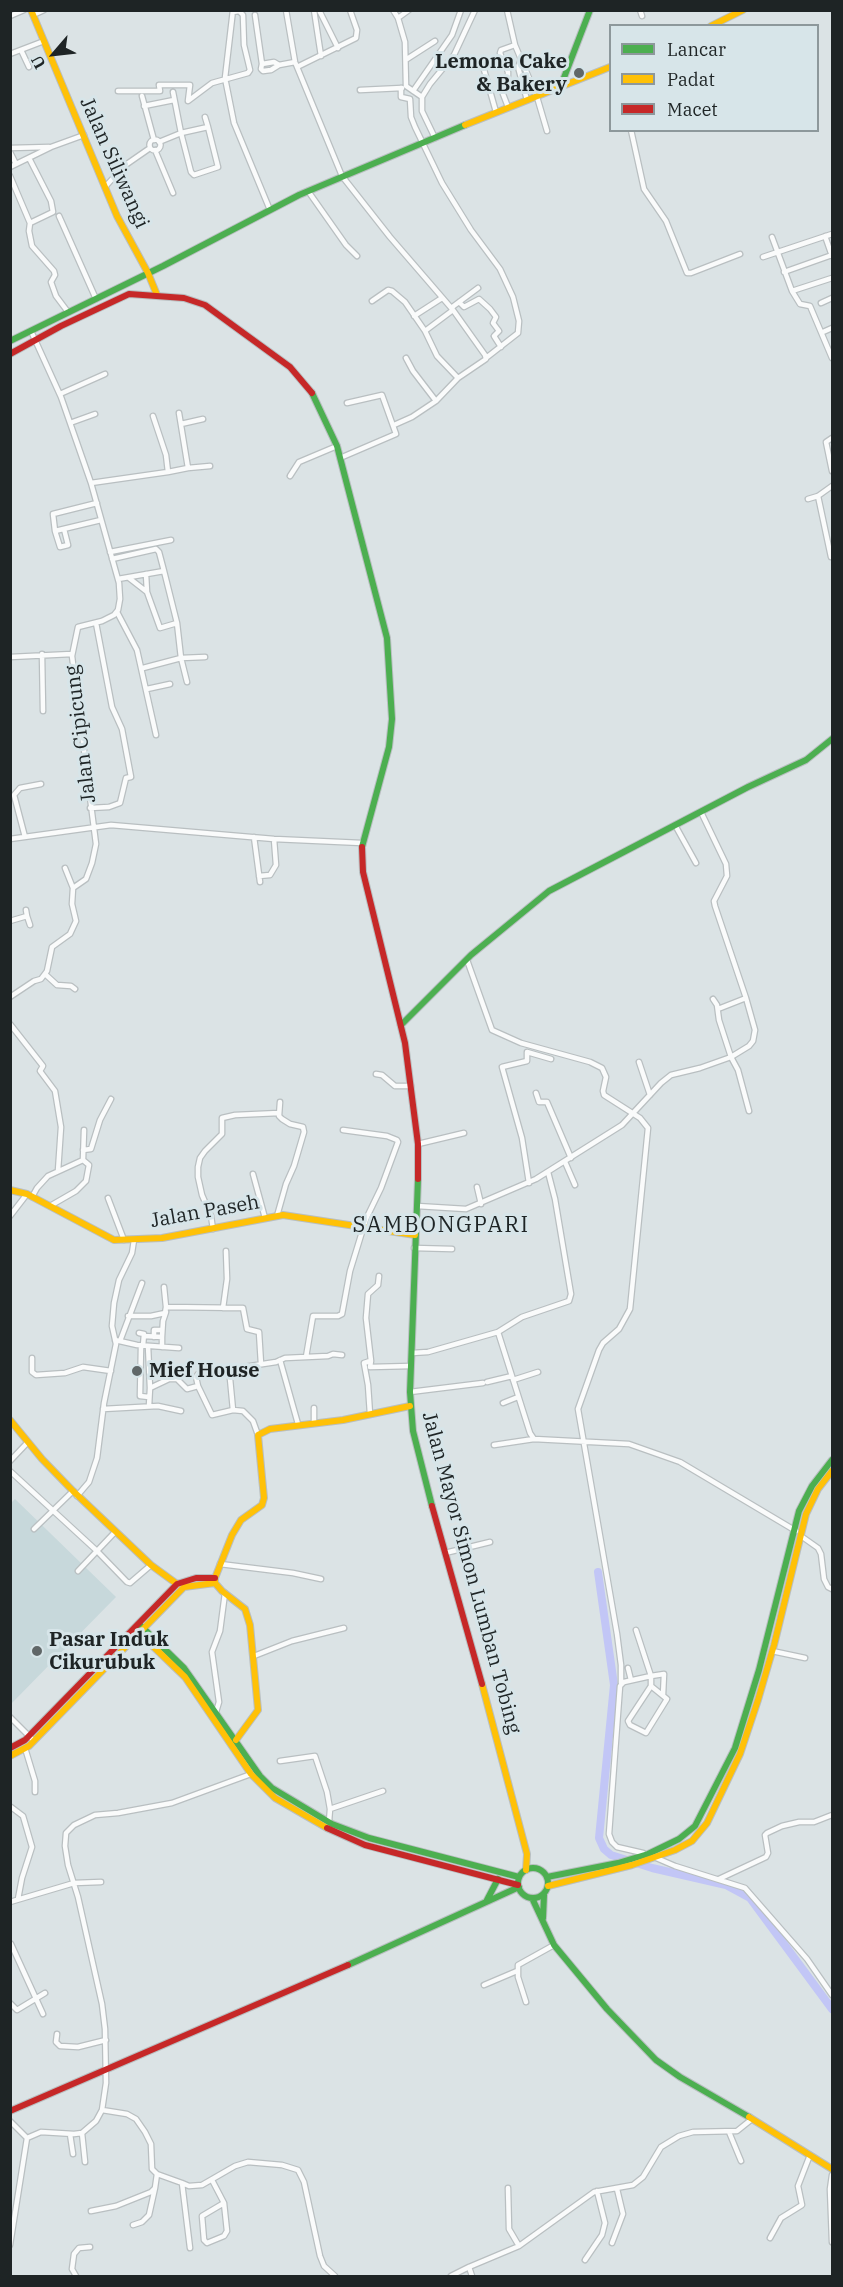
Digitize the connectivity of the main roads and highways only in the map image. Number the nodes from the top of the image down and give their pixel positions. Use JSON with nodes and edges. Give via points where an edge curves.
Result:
{"nodes":[{"id":1,"x":590,"y":10,"type":"edge"},
{"id":2,"x":743,"y":10,"type":"edge"},
{"id":3,"x":32,"y":13,"type":"edge"},
{"id":4,"x":715,"y":24,"type":"edge"},
{"id":5,"x":609,"y":67,"type":"edge"},
{"id":6,"x":560,"y":88,"type":"junction"},
{"id":7,"x":148,"y":273,"type":"junction"},
{"id":8,"x":125,"y":284,"type":"junction"},
{"id":9,"x":129,"y":294,"type":"junction"},
{"id":10,"x":157,"y":295,"type":"junction"},
{"id":11,"x":10,"y":341,"type":"edge"},
{"id":12,"x":10,"y":354,"type":"edge"},
{"id":13,"x":832,"y":739,"type":"edge"},
{"id":14,"x":401,"y":1025,"type":"junction"},
{"id":15,"x":10,"y":1190,"type":"edge"},
{"id":16,"x":415,"y":1235,"type":"junction"},
{"id":17,"x":410,"y":1406,"type":"junction"},
{"id":18,"x":12,"y":1423,"type":"edge"},
{"id":19,"x":832,"y":1460,"type":"edge"},
{"id":20,"x":832,"y":1471,"type":"edge"},
{"id":21,"x":798,"y":1534,"type":"junction"},
{"id":22,"x":215,"y":1581,"type":"junction"},
{"id":23,"x":177,"y":1584,"type":"junction"},
{"id":24,"x":775,"y":1626,"type":"junction"},
{"id":25,"x":140,"y":1629,"type":"junction"},
{"id":26,"x":217,"y":1717,"type":"junction"},
{"id":27,"x":31,"y":1738,"type":"junction"},
{"id":28,"x":236,"y":1740,"type":"junction"},
{"id":29,"x":10,"y":1748,"type":"edge"},
{"id":30,"x":10,"y":1756,"type":"edge"},
{"id":31,"x":299,"y":1809,"type":"junction"},
{"id":32,"x":369,"y":1838,"type":"junction"},
{"id":33,"x":365,"y":1845,"type":"junction"},
{"id":34,"x":527,"y":1854,"type":"junction"},
{"id":35,"x":651,"y":1857,"type":"junction"},
{"id":36,"x":633,"y":1862,"type":"junction"},
{"id":37,"x":609,"y":1868,"type":"junction"},
{"id":38,"x":537,"y":1869,"type":"junction"},
{"id":39,"x":526,"y":1870,"type":"junction"},
{"id":40,"x":519,"y":1877,"type":"junction"},
{"id":41,"x":547,"y":1878,"type":"junction"},
{"id":42,"x":498,"y":1879,"type":"junction"},
{"id":43,"x":518,"y":1886,"type":"junction"},
{"id":44,"x":548,"y":1886,"type":"junction"},
{"id":45,"x":503,"y":1894,"type":"junction"},
{"id":46,"x":544,"y":1895,"type":"junction"},
{"id":47,"x":524,"y":1896,"type":"junction"},
{"id":48,"x":532,"y":1898,"type":"junction"},
{"id":49,"x":487,"y":1900,"type":"junction"},
{"id":50,"x":543,"y":1920,"type":"junction"},
{"id":51,"x":10,"y":2111,"type":"edge"},
{"id":52,"x":832,"y":2169,"type":"edge"}],
"edges":[{"from":1,"to":6,"type":"main road"},
{"from":2,"to":4,"type":"main road"},
{"from":3,"to":7,"type":"main road","name":"Jalan Siliwangi","via":[[117,216]]},
{"from":5,"to":6,"type":"main road"},
{"from":6,"to":7,"type":"main road","via":[[308,191]]},
{"from":7,"to":8,"type":"main road"},
{"from":7,"to":10,"type":"main road","name":"Jalan Siliwangi"},
{"from":8,"to":9,"type":"main road"},
{"from":8,"to":11,"type":"main road"},
{"from":9,"to":10,"type":"main road","name":"Jalan Mayor Simon Lumban Tobing"},
{"from":9,"to":12,"type":"main road"},
{"from":10,"to":14,"type":"main road","name":"Jalan Mayor Simon Lumban Tobing","via":[[205,305],[290,367],[315,397],[336,446],[387,638],[392,707],[389,747],[362,843],[363,872]]},
{"from":13,"to":14,"type":"main road","via":[[806,760],[549,891],[467,960]]},
{"from":14,"to":16,"type":"main road","name":"Jalan Mayor Simon Lumban Tobing","via":[[418,1144]]},
{"from":15,"to":16,"type":"main road","name":"Jalan Paseh","via":[[114,1240],[213,1229],[278,1216]]},
{"from":16,"to":17,"type":"main road","name":"Jalan Mayor Simon Lumban Tobing"},
{"from":17,"to":22,"type":"main road","via":[[270,1429],[258,1435],[262,1505],[241,1520]]},
{"from":17,"to":34,"type":"main road","name":"Jalan Mayor Simon Lumban Tobing","via":[[413,1431]]},
{"from":18,"to":23,"type":"main road","via":[[75,1493],[151,1565]]},
{"from":19,"to":21,"type":"main road","via":[[812,1486],[800,1511]]},
{"from":20,"to":21,"type":"main road","via":[[818,1490]]},
{"from":21,"to":24,"type":"main road"},
{"from":22,"to":23,"type":"main road","via":[[196,1578]]},
{"from":22,"to":25,"type":"main road","via":[[184,1587]]},
{"from":22,"to":28,"type":"main road","via":[[245,1609],[250,1625],[258,1710]]},
{"from":23,"to":25,"type":"main road"},
{"from":24,"to":35,"type":"main road","via":[[735,1748],[700,1818],[688,1833]]},
{"from":24,"to":35,"type":"main road","via":[[772,1651],[740,1754],[706,1823],[692,1841]]},
{"from":25,"to":26,"type":"main road"},
{"from":25,"to":27,"type":"main road"},
{"from":26,"to":28,"type":"main road"},
{"from":26,"to":31,"type":"main road","via":[[251,1774],[266,1791]]},
{"from":27,"to":29,"type":"main road"},
{"from":27,"to":30,"type":"main road","via":[[25,1748]]},
{"from":28,"to":31,"type":"main road","via":[[272,1788]]},
{"from":31,"to":32,"type":"main road"},
{"from":31,"to":33,"type":"main road","via":[[338,1834]]},
{"from":32,"to":33,"type":"main road"},
{"from":32,"to":40,"type":"main road"},
{"from":33,"to":42,"type":"main road"},
{"from":34,"to":38,"type":"main road","name":"Jalan Mayor Simon Lumban Tobing"},
{"from":34,"to":39,"type":"main road","name":"Jalan Mayor Simon Lumban Tobing"},
{"from":35,"to":36,"type":"main road"},
{"from":36,"to":37,"type":"main road"},
{"from":36,"to":37,"type":"main road"},
{"from":37,"to":41,"type":"main road"},
{"from":37,"to":44,"type":"main road"},
{"from":38,"to":39,"type":"main road"},
{"from":38,"to":41,"type":"main road"},
{"from":39,"to":40,"type":"main road"},
{"from":40,"to":43,"type":"main road"},
{"from":41,"to":44,"type":"main road"},
{"from":42,"to":43,"type":"main road"},
{"from":42,"to":49,"type":"main road"},
{"from":43,"to":45,"type":"main road"},
{"from":43,"to":47,"type":"main road"},
{"from":44,"to":46,"type":"main road"},
{"from":45,"to":47,"type":"main road"},
{"from":45,"to":49,"type":"main road"},
{"from":46,"to":48,"type":"main road"},
{"from":46,"to":50,"type":"main road"},
{"from":47,"to":48,"type":"main road"},
{"from":48,"to":50,"type":"main road"},
{"from":49,"to":51,"type":"main road"},
{"from":50,"to":52,"type":"main road","via":[[554,1945],[656,2060]]}]}
